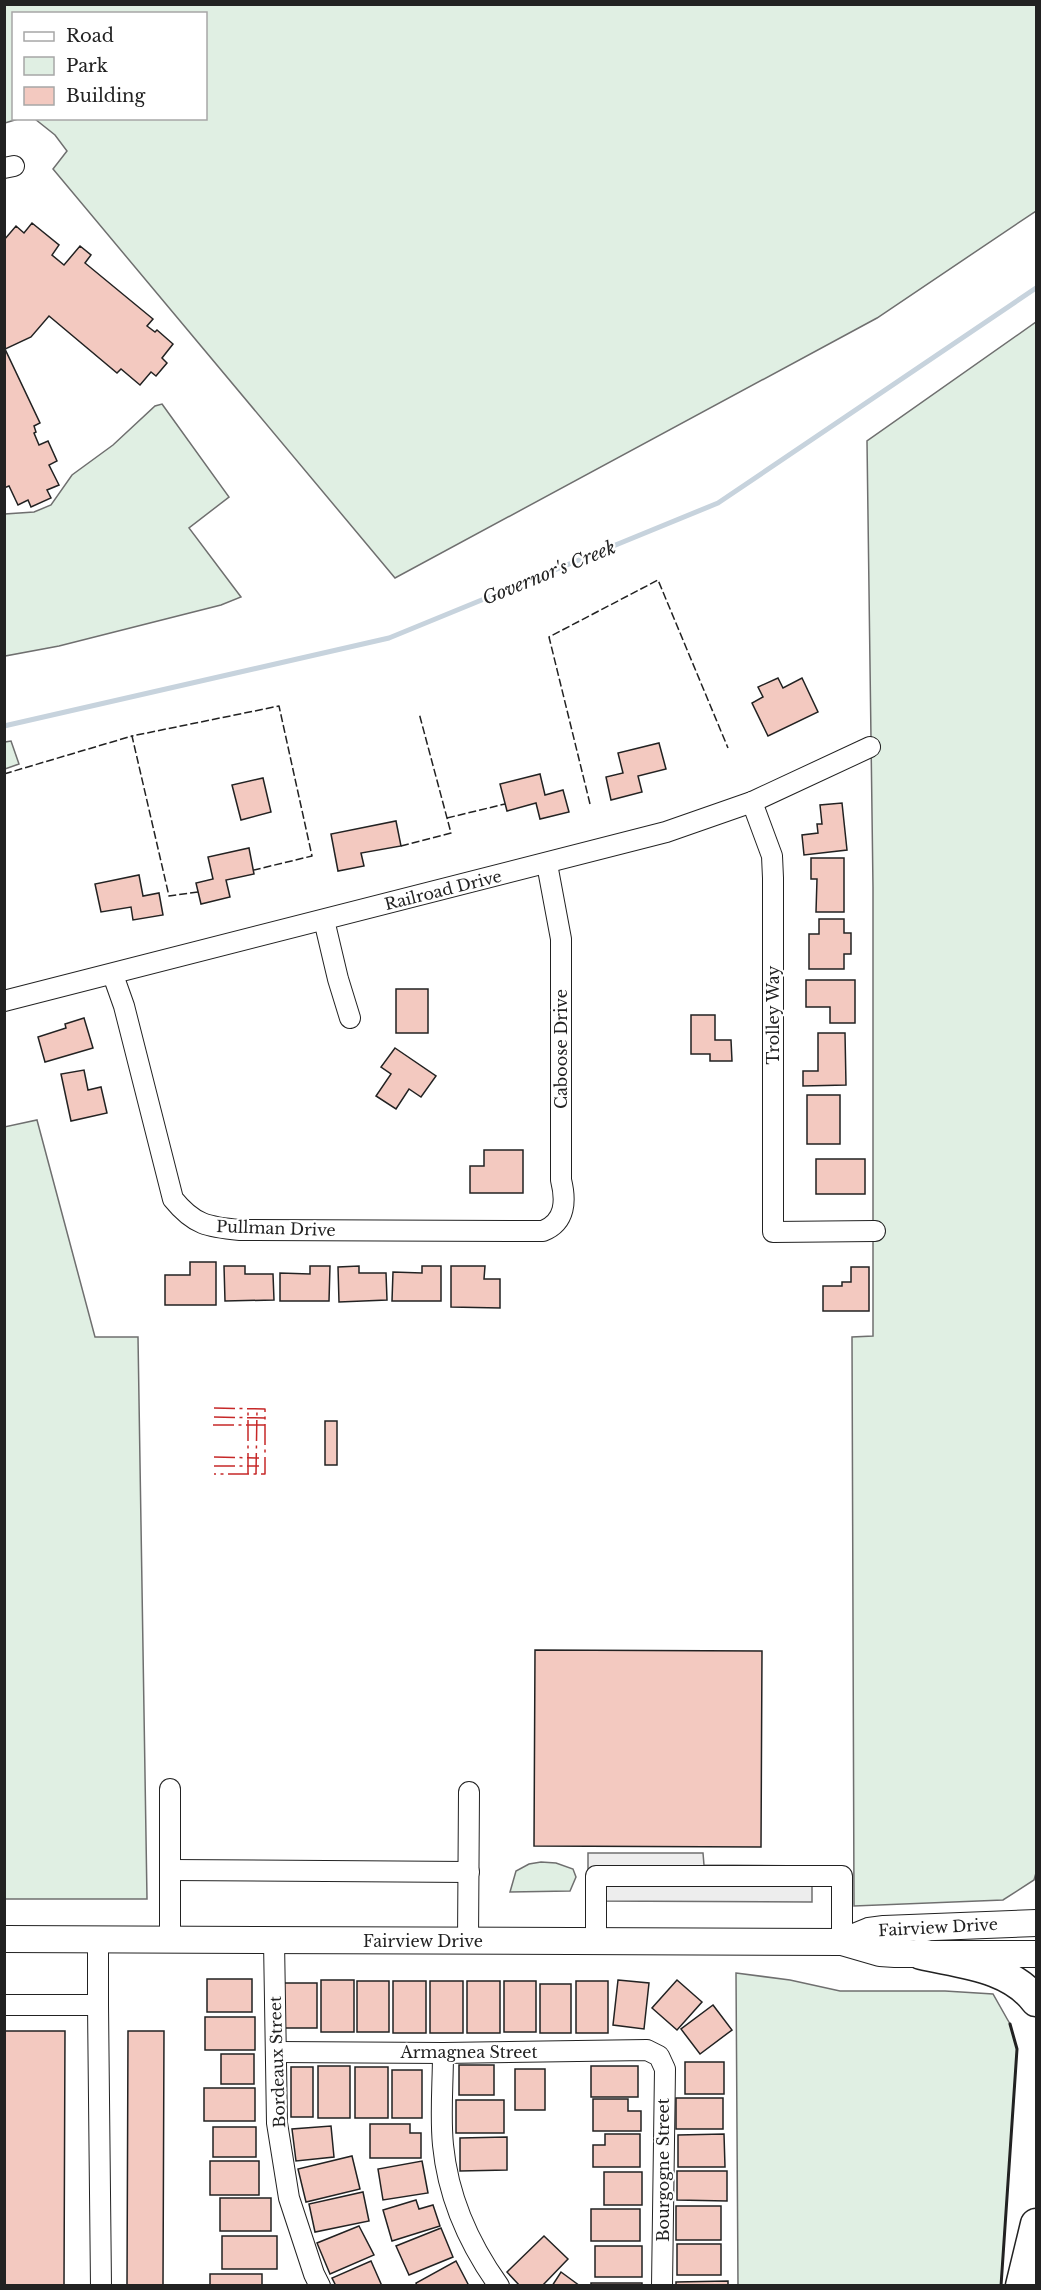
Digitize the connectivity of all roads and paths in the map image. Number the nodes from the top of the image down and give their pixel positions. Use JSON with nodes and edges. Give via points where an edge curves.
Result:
{"nodes":[{"id":1,"x":870,"y":747,"type":"dead end"},
{"id":2,"x":752,"y":802,"type":"junction"},
{"id":3,"x":547,"y":864,"type":"junction"},
{"id":4,"x":324,"y":920,"type":"junction"},
{"id":5,"x":113,"y":975,"type":"junction"},
{"id":6,"x":4,"y":1001,"type":"edge"},
{"id":7,"x":350,"y":1018,"type":"dead end"},
{"id":8,"x":549,"y":1229,"type":"joint"},
{"id":9,"x":875,"y":1231,"type":"dead end"},
{"id":10,"x":170,"y":1788,"type":"dead end"},
{"id":11,"x":469,"y":1792,"type":"dead end"},
{"id":12,"x":171,"y":1870,"type":"junction"},
{"id":13,"x":469,"y":1872,"type":"junction"},
{"id":14,"x":1036,"y":1923,"type":"edge"},
{"id":15,"x":4,"y":1939,"type":"edge"},
{"id":16,"x":98,"y":1940,"type":"junction"},
{"id":17,"x":170,"y":1941,"type":"junction"},
{"id":18,"x":273,"y":1941,"type":"junction"},
{"id":19,"x":468,"y":1941,"type":"junction"},
{"id":20,"x":596,"y":1941,"type":"junction"},
{"id":21,"x":842,"y":1942,"type":"junction"},
{"id":22,"x":921,"y":1954,"type":"junction"},
{"id":23,"x":1036,"y":1954,"type":"edge"},
{"id":24,"x":1036,"y":2001,"type":"edge"},
{"id":25,"x":4,"y":2005,"type":"edge"},
{"id":26,"x":98,"y":2005,"type":"junction"},
{"id":27,"x":277,"y":2052,"type":"junction"},
{"id":28,"x":443,"y":2053,"type":"junction"},
{"id":29,"x":659,"y":2056,"type":"joint"},
{"id":30,"x":1036,"y":2224,"type":"edge"},
{"id":31,"x":101,"y":2286,"type":"edge"},
{"id":32,"x":320,"y":2286,"type":"edge"},
{"id":33,"x":499,"y":2286,"type":"edge"},
{"id":34,"x":662,"y":2286,"type":"edge"},
{"id":35,"x":1021,"y":2286,"type":"edge"}],
"edges":[{"from":1,"to":2,"type":"street","name":"Railroad Drive"},
{"from":2,"to":3,"type":"street","name":"Railroad Drive","via":[[666,832]]},
{"from":2,"to":9,"type":"street","name":"Trolley Way","via":[[772,856],[773,1232]]},
{"from":3,"to":4,"type":"street","name":"Railroad Drive"},
{"from":3,"to":8,"type":"street","name":"Caboose Drive","via":[[561,939],[564,1194],[564,1206]]},
{"from":4,"to":5,"type":"street","name":"Railroad Drive"},
{"from":4,"to":7,"type":"street"},
{"from":5,"to":6,"type":"street","name":"Railroad Drive"},
{"from":5,"to":8,"type":"street","name":"Pullman Drive","via":[[173,1199],[185,1214],[210,1227],[240,1230]]},
{"from":10,"to":12,"type":"street"},
{"from":11,"to":13,"type":"street"},
{"from":12,"to":13,"type":"street"},
{"from":12,"to":17,"type":"street"},
{"from":13,"to":19,"type":"street"},
{"from":14,"to":21,"type":"main road","name":"Fairview Drive","via":[[885,1929]]},
{"from":15,"to":16,"type":"main road","name":"Fairview Drive"},
{"from":16,"to":17,"type":"main road","name":"Fairview Drive"},
{"from":16,"to":26,"type":"street"},
{"from":17,"to":18,"type":"main road","name":"Fairview Drive"},
{"from":18,"to":19,"type":"main road","name":"Fairview Drive"},
{"from":18,"to":27,"type":"street","name":"Bordeaux Street"},
{"from":19,"to":20,"type":"main road","name":"Fairview Drive"},
{"from":20,"to":21,"type":"main road","name":"Fairview Drive"},
{"from":20,"to":21,"type":"street","via":[[596,1876],[842,1876]]},
{"from":21,"to":22,"type":"main road","name":"Fairview Drive","via":[[880,1953]]},
{"from":22,"to":23,"type":"main road","name":"Fairview Drive"},
{"from":22,"to":24,"type":"highway","via":[[1001,1974],[1022,1986]]},
{"from":25,"to":26,"type":"street"},
{"from":26,"to":31,"type":"street"},
{"from":27,"to":28,"type":"street","name":"Armagnea Street"},
{"from":27,"to":32,"type":"street","name":"Bordeaux Street","via":[[277,2123],[289,2198]]},
{"from":28,"to":29,"type":"street","name":"Armagnea Street","via":[[647,2050]]},
{"from":28,"to":33,"type":"street","via":[[443,2149],[456,2206],[466,2232]]},
{"from":29,"to":34,"type":"street","name":"Bourgogne Street","via":[[664,2069]]},
{"from":30,"to":35,"type":"highway"}]}
